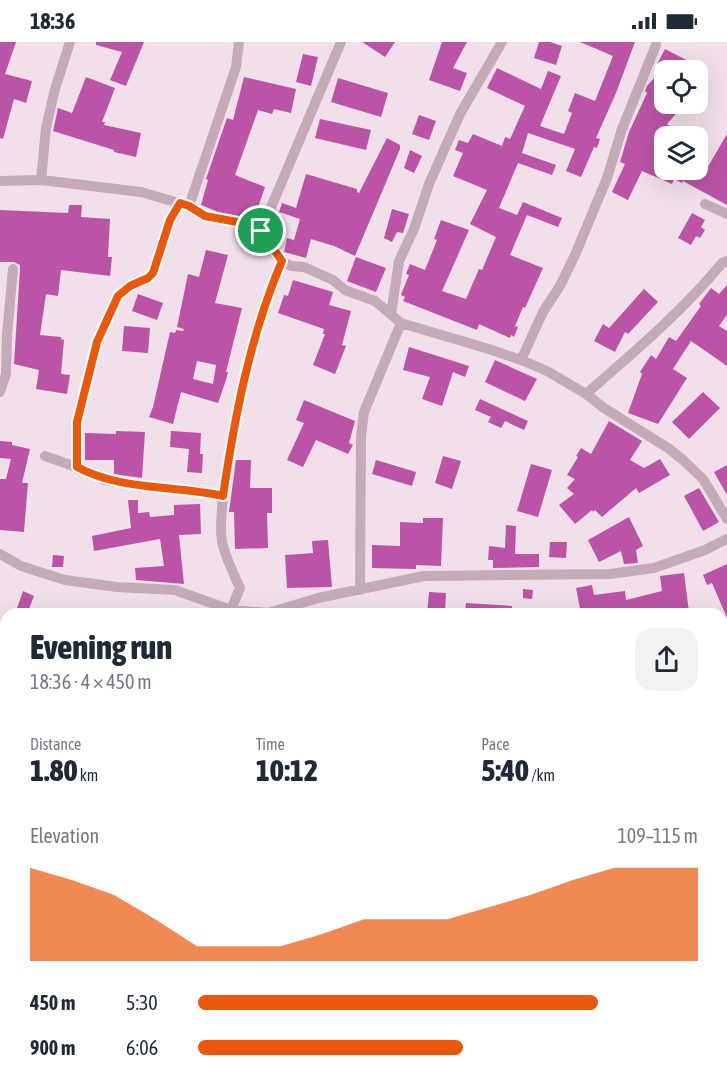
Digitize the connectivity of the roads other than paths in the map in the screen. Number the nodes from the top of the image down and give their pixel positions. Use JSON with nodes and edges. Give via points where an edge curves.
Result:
{"nodes":[{"id":1,"x":70,"y":42,"type":"edge"},
{"id":2,"x":239,"y":42,"type":"edge"},
{"id":3,"x":341,"y":42,"type":"edge"},
{"id":4,"x":502,"y":42,"type":"edge"},
{"id":5,"x":656,"y":45,"type":"dead end"},
{"id":6,"x":40,"y":180,"type":"junction"},
{"id":7,"x":0,"y":181,"type":"edge"},
{"id":8,"x":705,"y":204,"type":"dead end"},
{"id":9,"x":184,"y":205,"type":"junction"},
{"id":10,"x":727,"y":214,"type":"edge"},
{"id":11,"x":261,"y":231,"type":"junction"},
{"id":12,"x":727,"y":252,"type":"edge"},
{"id":13,"x":282,"y":261,"type":"junction"},
{"id":14,"x":725,"y":262,"type":"edge"},
{"id":15,"x":13,"y":269,"type":"dead end"},
{"id":16,"x":391,"y":314,"type":"junction"},
{"id":17,"x":401,"y":323,"type":"junction"},
{"id":18,"x":521,"y":360,"type":"junction"},
{"id":19,"x":0,"y":392,"type":"edge"},
{"id":20,"x":586,"y":393,"type":"junction"},
{"id":21,"x":45,"y":456,"type":"dead end"},
{"id":22,"x":77,"y":467,"type":"junction"},
{"id":23,"x":223,"y":496,"type":"junction"},
{"id":24,"x":727,"y":519,"type":"edge"},
{"id":25,"x":727,"y":539,"type":"edge"},
{"id":26,"x":0,"y":554,"type":"edge"},
{"id":27,"x":360,"y":590,"type":"junction"},
{"id":28,"x":224,"y":608,"type":"edge"},
{"id":29,"x":232,"y":608,"type":"edge"},
{"id":30,"x":286,"y":608,"type":"edge"}],
"edges":[{"from":1,"to":6,"type":"street","via":[[46,128]]},
{"from":2,"to":9,"type":"street","via":[[236,67]]},
{"from":3,"to":11,"type":"street"},
{"from":4,"to":16,"type":"street","via":[[460,114],[429,184],[399,261]]},
{"from":5,"to":18,"type":"street","via":[[575,255]]},
{"from":6,"to":7,"type":"street"},
{"from":6,"to":9,"type":"street","via":[[141,192]]},
{"from":8,"to":10,"type":"street"},
{"from":9,"to":11,"type":"street","via":[[205,216],[248,224]]},
{"from":9,"to":22,"type":"street","via":[[170,220],[153,273],[118,296],[97,342],[77,422]]},
{"from":11,"to":13,"type":"street"},
{"from":12,"to":14,"type":"street"},
{"from":13,"to":16,"type":"street","via":[[375,300]]},
{"from":13,"to":23,"type":"street","via":[[266,299],[235,415]]},
{"from":14,"to":20,"type":"street","via":[[675,314]]},
{"from":15,"to":19,"type":"street","via":[[6,374]]},
{"from":16,"to":17,"type":"street"},
{"from":17,"to":18,"type":"street"},
{"from":17,"to":27,"type":"street","via":[[364,412]]},
{"from":18,"to":20,"type":"street"},
{"from":20,"to":24,"type":"street","via":[[682,459],[703,478]]},
{"from":21,"to":22,"type":"street"},
{"from":22,"to":23,"type":"street","via":[[105,480]]},
{"from":23,"to":29,"type":"street","via":[[222,544],[240,588]]},
{"from":25,"to":27,"type":"street","via":[[654,568],[609,574],[438,574]]},
{"from":26,"to":28,"type":"street","via":[[21,566],[65,580],[175,590]]},
{"from":27,"to":30,"type":"street"}]}
